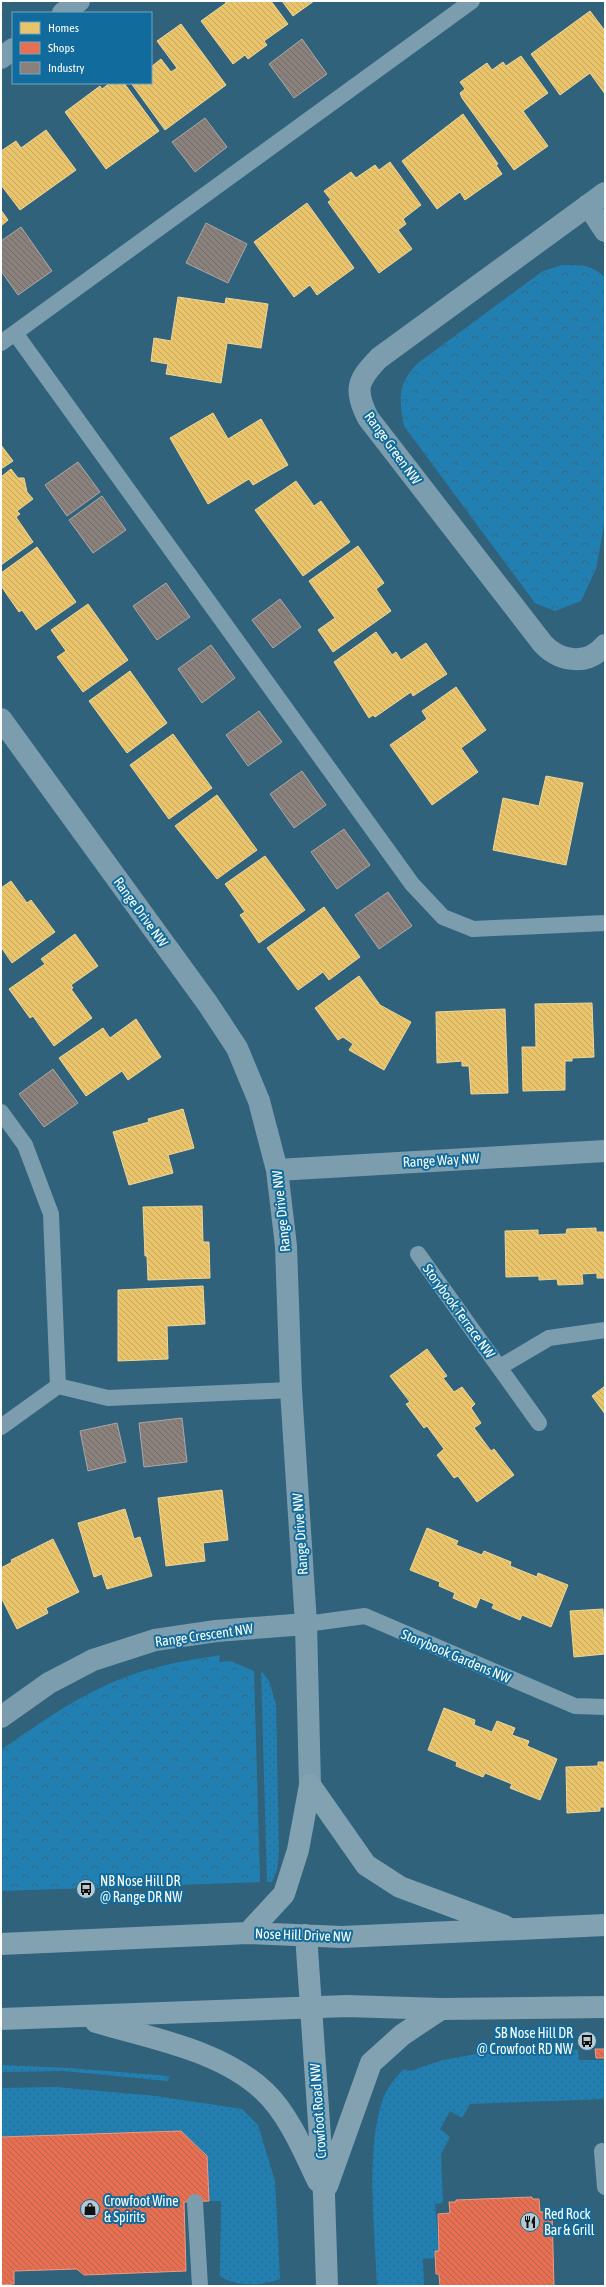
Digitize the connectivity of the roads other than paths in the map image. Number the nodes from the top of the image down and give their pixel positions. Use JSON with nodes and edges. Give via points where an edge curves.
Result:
{"nodes":[{"id":1,"x":80,"y":1,"type":"edge"},
{"id":2,"x":472,"y":1,"type":"edge"},
{"id":3,"x":64,"y":12,"type":"edge"},
{"id":4,"x":12,"y":50,"type":"edge"},
{"id":5,"x":1,"y":58,"type":"edge"},
{"id":6,"x":605,"y":193,"type":"edge"},
{"id":7,"x":588,"y":205,"type":"junction"},
{"id":8,"x":605,"y":231,"type":"edge"},
{"id":9,"x":15,"y":333,"type":"junction"},
{"id":10,"x":1,"y":344,"type":"edge"},
{"id":11,"x":605,"y":645,"type":"edge"},
{"id":12,"x":1,"y":719,"type":"edge"},
{"id":13,"x":605,"y":923,"type":"edge"},
{"id":14,"x":1,"y":1112,"type":"edge"},
{"id":15,"x":605,"y":1151,"type":"edge"},
{"id":16,"x":277,"y":1170,"type":"junction"},
{"id":17,"x":418,"y":1254,"type":"dead end"},
{"id":18,"x":605,"y":1330,"type":"edge"},
{"id":19,"x":500,"y":1367,"type":"junction"},
{"id":20,"x":58,"y":1386,"type":"junction"},
{"id":21,"x":291,"y":1390,"type":"junction"},
{"id":22,"x":539,"y":1423,"type":"dead end"},
{"id":23,"x":1,"y":1427,"type":"edge"},
{"id":24,"x":306,"y":1624,"type":"junction"},
{"id":25,"x":605,"y":1708,"type":"edge"},
{"id":26,"x":1,"y":1717,"type":"edge"},
{"id":27,"x":310,"y":1785,"type":"junction"},
{"id":28,"x":605,"y":1925,"type":"edge"},
{"id":29,"x":515,"y":1930,"type":"junction"},
{"id":30,"x":248,"y":1933,"type":"junction"},
{"id":31,"x":306,"y":1935,"type":"junction"},
{"id":32,"x":1,"y":1944,"type":"edge"},
{"id":33,"x":310,"y":2007,"type":"junction"},
{"id":34,"x":605,"y":2007,"type":"edge"},
{"id":35,"x":441,"y":2009,"type":"junction"},
{"id":36,"x":79,"y":2016,"type":"junction"},
{"id":37,"x":1,"y":2019,"type":"edge"},
{"id":38,"x":602,"y":2151,"type":"dead end"},
{"id":39,"x":605,"y":2187,"type":"edge"},
{"id":40,"x":324,"y":2195,"type":"junction"},
{"id":41,"x":195,"y":2202,"type":"dead end"},
{"id":42,"x":200,"y":2286,"type":"edge"},
{"id":43,"x":327,"y":2286,"type":"edge"}],
"edges":[{"from":1,"to":3,"type":"street"},
{"from":2,"to":9,"type":"lane"},
{"from":4,"to":5,"type":"street"},
{"from":6,"to":7,"type":"street","name":"Range Green NW"},
{"from":7,"to":8,"type":"street"},
{"from":7,"to":11,"type":"street","name":"Range Green NW","via":[[379,358],[364,375],[360,400],[368,418],[546,648],[560,657],[580,660],[592,656]]},
{"from":9,"to":10,"type":"lane"},
{"from":9,"to":13,"type":"lane","via":[[408,878],[443,917],[473,929]]},
{"from":12,"to":16,"type":"street","name":"Range Drive NW","via":[[208,1004],[237,1048],[259,1101]]},
{"from":14,"to":20,"type":"lane","via":[[25,1145],[51,1214]]},
{"from":15,"to":16,"type":"street","name":"Range Way NW"},
{"from":16,"to":21,"type":"street","name":"Range Drive NW","via":[[286,1246]]},
{"from":17,"to":19,"type":"lane","name":"Storybook Terrace NW"},
{"from":18,"to":19,"type":"lane","name":"Storybook Terrace NW","via":[[548,1338]]},
{"from":19,"to":22,"type":"lane","name":"Storybook Terrace NW"},
{"from":20,"to":21,"type":"lane","via":[[108,1398]]},
{"from":20,"to":23,"type":"lane"},
{"from":21,"to":24,"type":"street","name":"Range Drive NW"},
{"from":24,"to":25,"type":"lane","name":"Storybook Gardens NW","via":[[365,1616],[574,1706]]},
{"from":24,"to":26,"type":"street","name":"Range Crescent NW","via":[[216,1631],[155,1640],[93,1660],[48,1683]]},
{"from":24,"to":27,"type":"street","name":"Range Drive NW"},
{"from":27,"to":29,"type":"main road","via":[[366,1865],[400,1887]]},
{"from":27,"to":30,"type":"main road","via":[[298,1850],[284,1894]]},
{"from":28,"to":29,"type":"main road","name":"Nose Hill Drive NW"},
{"from":29,"to":31,"type":"main road","name":"Nose Hill Drive NW","via":[[342,1937]]},
{"from":30,"to":31,"type":"main road","name":"Nose Hill Drive NW"},
{"from":30,"to":32,"type":"main road","name":"Nose Hill Drive NW"},
{"from":31,"to":33,"type":"main road","name":"Crowfoot Road NW"},
{"from":33,"to":35,"type":"main road"},
{"from":33,"to":36,"type":"main road"},
{"from":33,"to":40,"type":"main road","name":"Crowfoot Road NW"},
{"from":34,"to":35,"type":"main road"},
{"from":35,"to":40,"type":"main road","via":[[402,2035],[371,2063]]},
{"from":36,"to":37,"type":"main road"},
{"from":36,"to":40,"type":"main road","via":[[207,2056],[241,2073],[266,2093],[296,2134]]},
{"from":38,"to":39,"type":"lane"},
{"from":40,"to":43,"type":"main road","name":"Crowfoot Road NW"},
{"from":41,"to":42,"type":"lane"}]}
